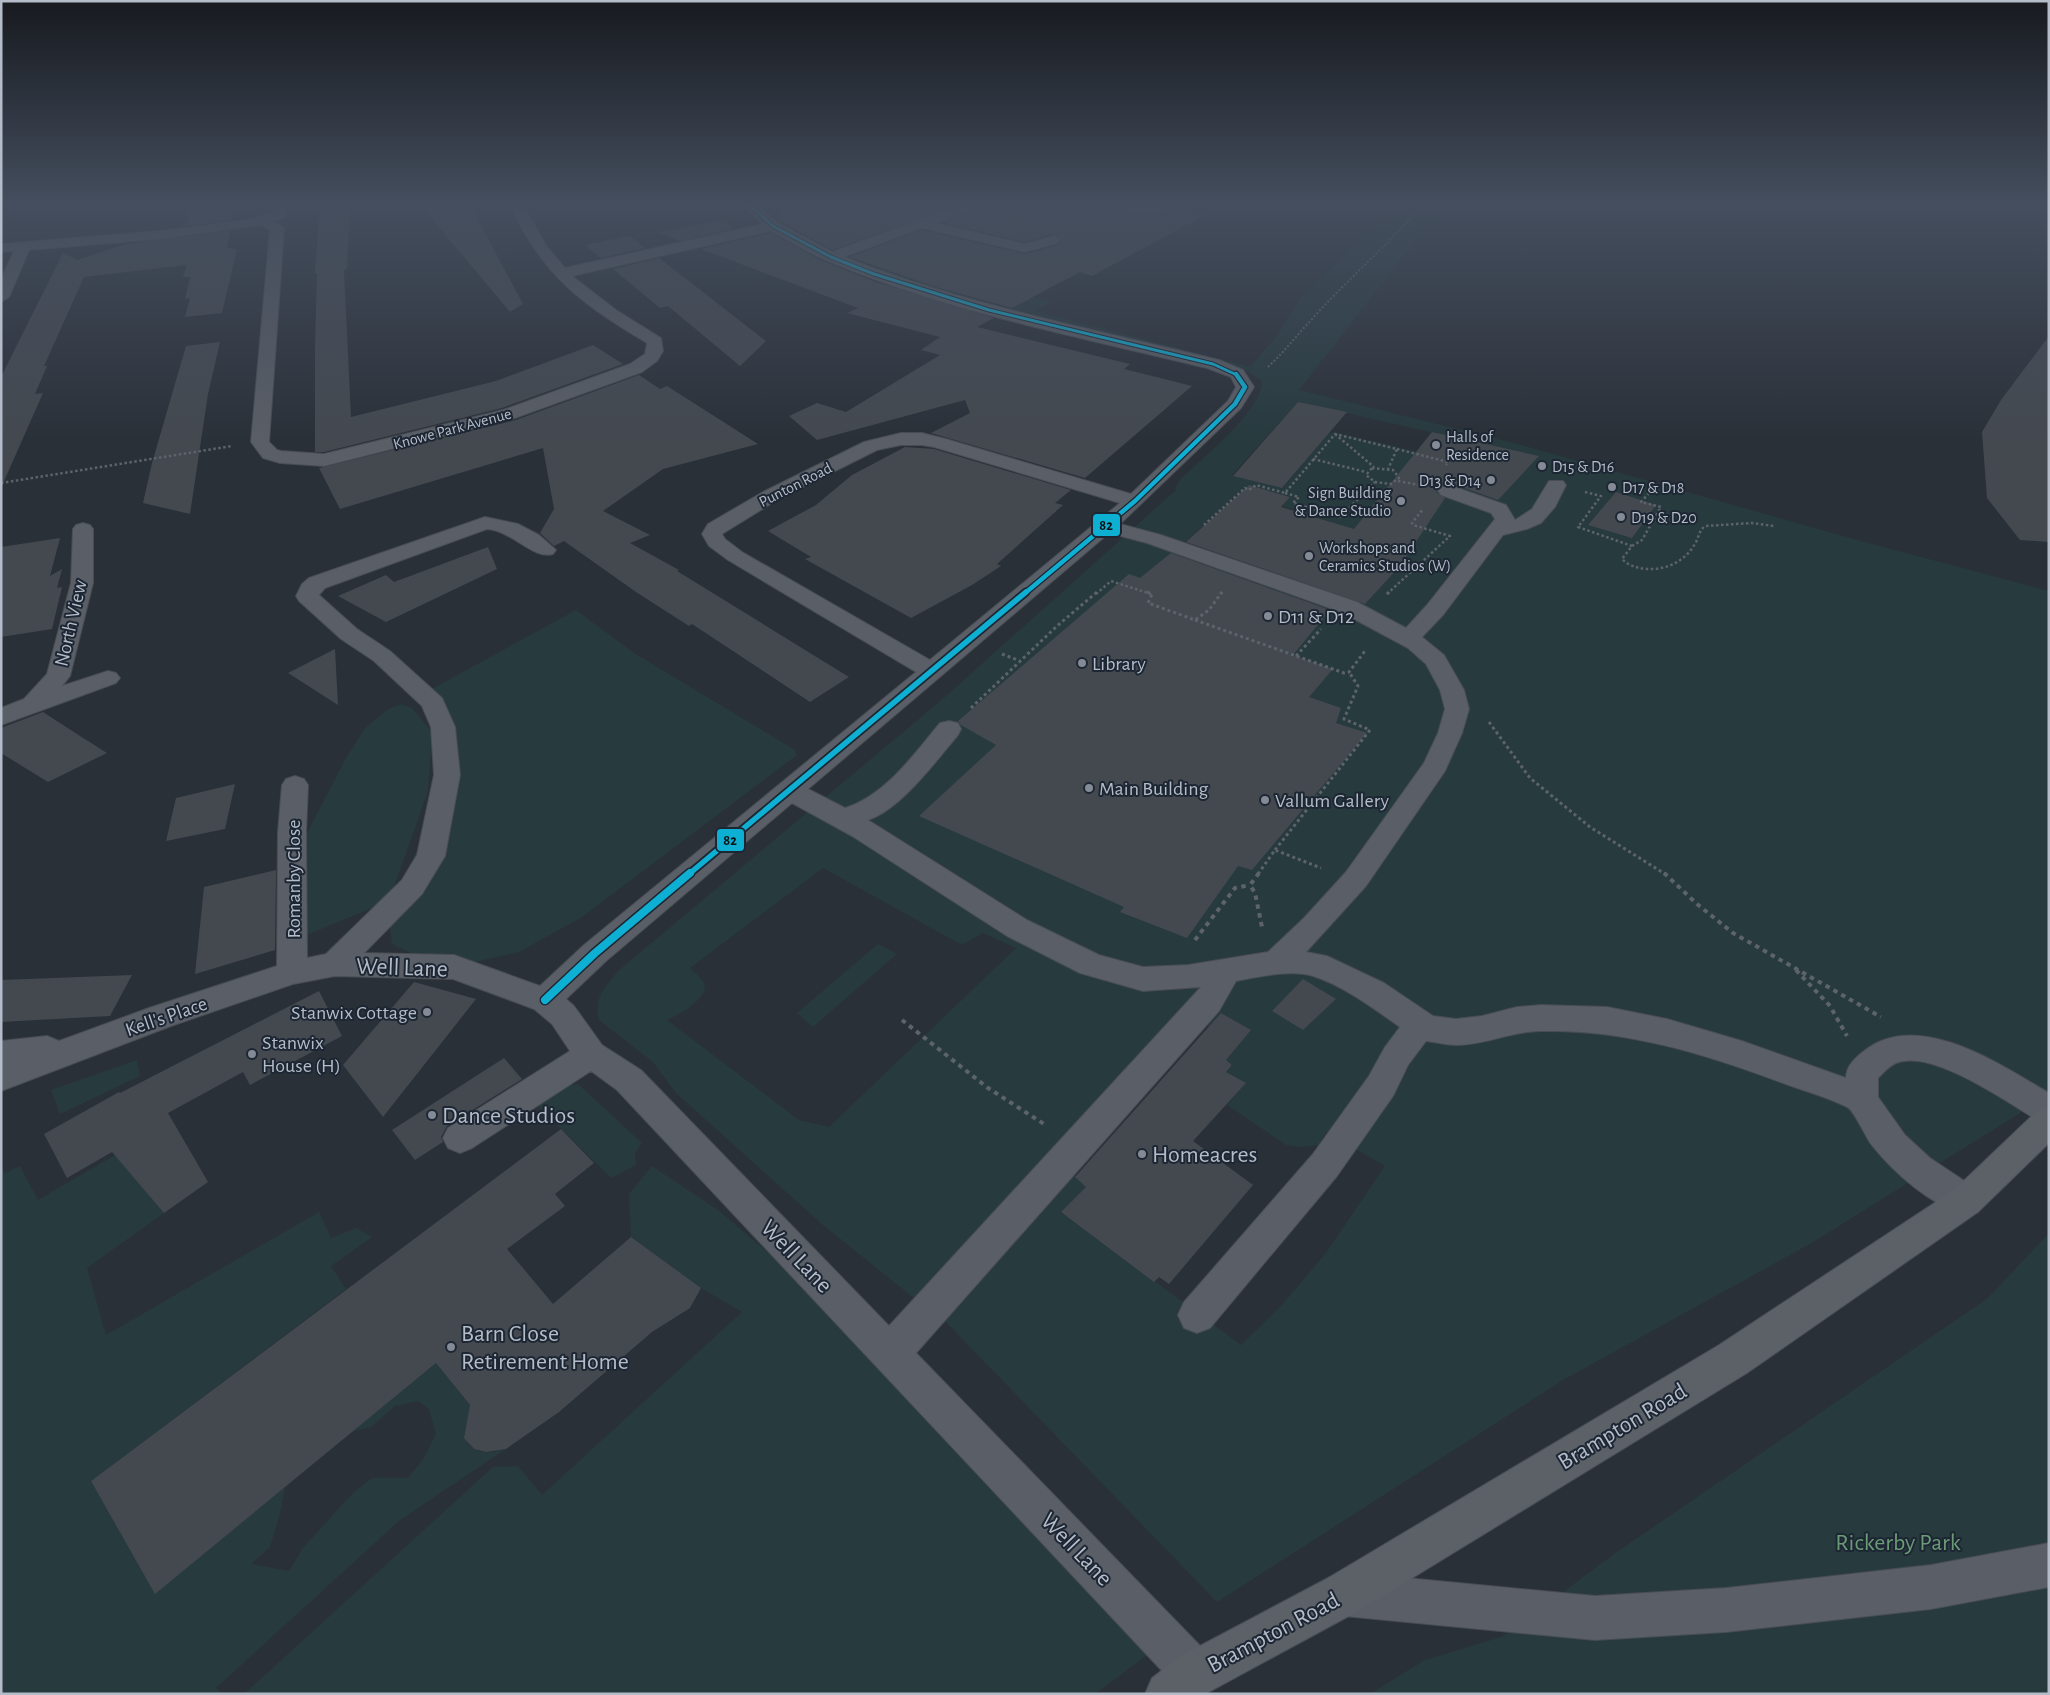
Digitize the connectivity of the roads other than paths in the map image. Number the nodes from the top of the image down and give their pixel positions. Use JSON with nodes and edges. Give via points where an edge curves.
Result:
{"nodes":[{"id":1,"x":8,"y":282,"type":"edge"},
{"id":2,"x":273,"y":282,"type":"edge"},
{"id":3,"x":570,"y":282,"type":"edge"},
{"id":4,"x":899,"y":282,"type":"edge"},
{"id":5,"x":1,"y":296,"type":"edge"},
{"id":6,"x":1556,"y":485,"type":"dead end"},
{"id":7,"x":1448,"y":491,"type":"dead end"},
{"id":8,"x":1134,"y":501,"type":"junction"},
{"id":9,"x":1106,"y":526,"type":"junction"},
{"id":10,"x":83,"y":528,"type":"dead end"},
{"id":11,"x":1496,"y":530,"type":"junction"},
{"id":12,"x":546,"y":550,"type":"dead end"},
{"id":13,"x":1409,"y":638,"type":"junction"},
{"id":14,"x":932,"y":671,"type":"junction"},
{"id":15,"x":108,"y":678,"type":"dead end"},
{"id":16,"x":32,"y":704,"type":"junction"},
{"id":17,"x":1,"y":718,"type":"edge"},
{"id":18,"x":949,"y":729,"type":"road end"},
{"id":19,"x":295,"y":785,"type":"dead end"},
{"id":20,"x":789,"y":790,"type":"junction"},
{"id":21,"x":842,"y":819,"type":"junction"},
{"id":22,"x":1279,"y":959,"type":"junction"},
{"id":23,"x":335,"y":964,"type":"junction"},
{"id":24,"x":1225,"y":972,"type":"junction"},
{"id":25,"x":292,"y":973,"type":"junction"},
{"id":26,"x":545,"y":1000,"type":"junction"},
{"id":27,"x":1420,"y":1025,"type":"junction"},
{"id":28,"x":81,"y":1046,"type":"junction"},
{"id":29,"x":1,"y":1054,"type":"edge"},
{"id":30,"x":591,"y":1054,"type":"junction"},
{"id":31,"x":1,"y":1078,"type":"edge"},
{"id":32,"x":1862,"y":1085,"type":"junction"},
{"id":33,"x":2049,"y":1110,"type":"edge"},
{"id":34,"x":2049,"y":1121,"type":"edge"},
{"id":35,"x":460,"y":1138,"type":"dead end"},
{"id":36,"x":1966,"y":1201,"type":"junction"},
{"id":37,"x":1197,"y":1315,"type":"dead end"},
{"id":38,"x":890,"y":1353,"type":"junction"},
{"id":39,"x":2049,"y":1565,"type":"edge"},
{"id":40,"x":1344,"y":1594,"type":"junction"},
{"id":41,"x":1182,"y":1683,"type":"edge"}],
"edges":[{"from":1,"to":5,"type":"street"},
{"from":2,"to":3,"type":"street","name":"Knowe Park Avenue","via":[[260,442],[270,454],[293,460],[340,457],[518,411],[630,370],[651,357],[655,341],[603,310]]},
{"from":4,"to":8,"type":"street","via":[[989,310],[1213,364],[1237,374],[1245,387],[1235,404]]},
{"from":6,"to":11,"type":"street","via":[[1546,504],[1528,523]]},
{"from":7,"to":11,"type":"street","via":[[1499,508],[1505,520]]},
{"from":8,"to":9,"type":"street"},
{"from":8,"to":14,"type":"street","name":"Punton Road","via":[[939,443],[901,439],[871,446],[770,496],[715,528],[712,534],[716,542],[735,556]]},
{"from":9,"to":13,"type":"street","via":[[1349,607]]},
{"from":9,"to":14,"type":"street"},
{"from":10,"to":16,"type":"street","name":"North View","via":[[82,584],[58,676]]},
{"from":11,"to":13,"type":"street","via":[[1435,610]]},
{"from":12,"to":23,"type":"street","via":[[507,525],[485,523],[317,583],[310,589],[307,596],[349,634],[382,656],[433,703],[443,727],[447,775],[431,856],[412,887]]},
{"from":13,"to":22,"type":"street","via":[[1436,660],[1452,690],[1457,709],[1450,733],[1436,764],[1354,882]]},
{"from":14,"to":20,"type":"street"},
{"from":15,"to":16,"type":"street"},
{"from":16,"to":17,"type":"street","name":"North View"},
{"from":18,"to":21,"type":"street","via":[[906,780],[866,811]]},
{"from":19,"to":25,"type":"street","name":"Romanby Close"},
{"from":20,"to":21,"type":"street"},
{"from":20,"to":26,"type":"street","via":[[595,953]]},
{"from":21,"to":24,"type":"street","via":[[1017,928],[1091,965],[1143,979]]},
{"from":22,"to":24,"type":"street"},
{"from":22,"to":27,"type":"street","via":[[1316,964],[1373,992]]},
{"from":23,"to":25,"type":"street","name":"Kell's Place"},
{"from":23,"to":26,"type":"street","name":"Well Lane","via":[[454,967]]},
{"from":24,"to":38,"type":"street","via":[[1208,1002]]},
{"from":25,"to":28,"type":"street","name":"Kell's Place"},
{"from":26,"to":30,"type":"street","name":"Well Lane","via":[[563,1014]]},
{"from":27,"to":32,"type":"street","via":[[1456,1032],[1541,1018],[1607,1020],[1667,1032]]},
{"from":27,"to":37,"type":"street","via":[[1325,1165]]},
{"from":28,"to":29,"type":"street"},
{"from":28,"to":31,"type":"street","name":"Kell's Place"},
{"from":30,"to":35,"type":"street"},
{"from":30,"to":38,"type":"street","name":"Well Lane","via":[[629,1080]]},
{"from":32,"to":33,"type":"street","via":[[1877,1058],[1897,1050],[1930,1050],[1977,1068]]},
{"from":32,"to":36,"type":"street","via":[[1874,1124],[1903,1158],[1923,1175]]},
{"from":34,"to":36,"type":"main road","name":"Brampton Road"},
{"from":36,"to":40,"type":"main road","name":"Brampton Road","via":[[1733,1359]]},
{"from":38,"to":41,"type":"street","name":"Well Lane"},
{"from":39,"to":40,"type":"street","via":[[1922,1588],[1726,1610],[1594,1618]]},
{"from":40,"to":41,"type":"main road","name":"Brampton Road"}]}
